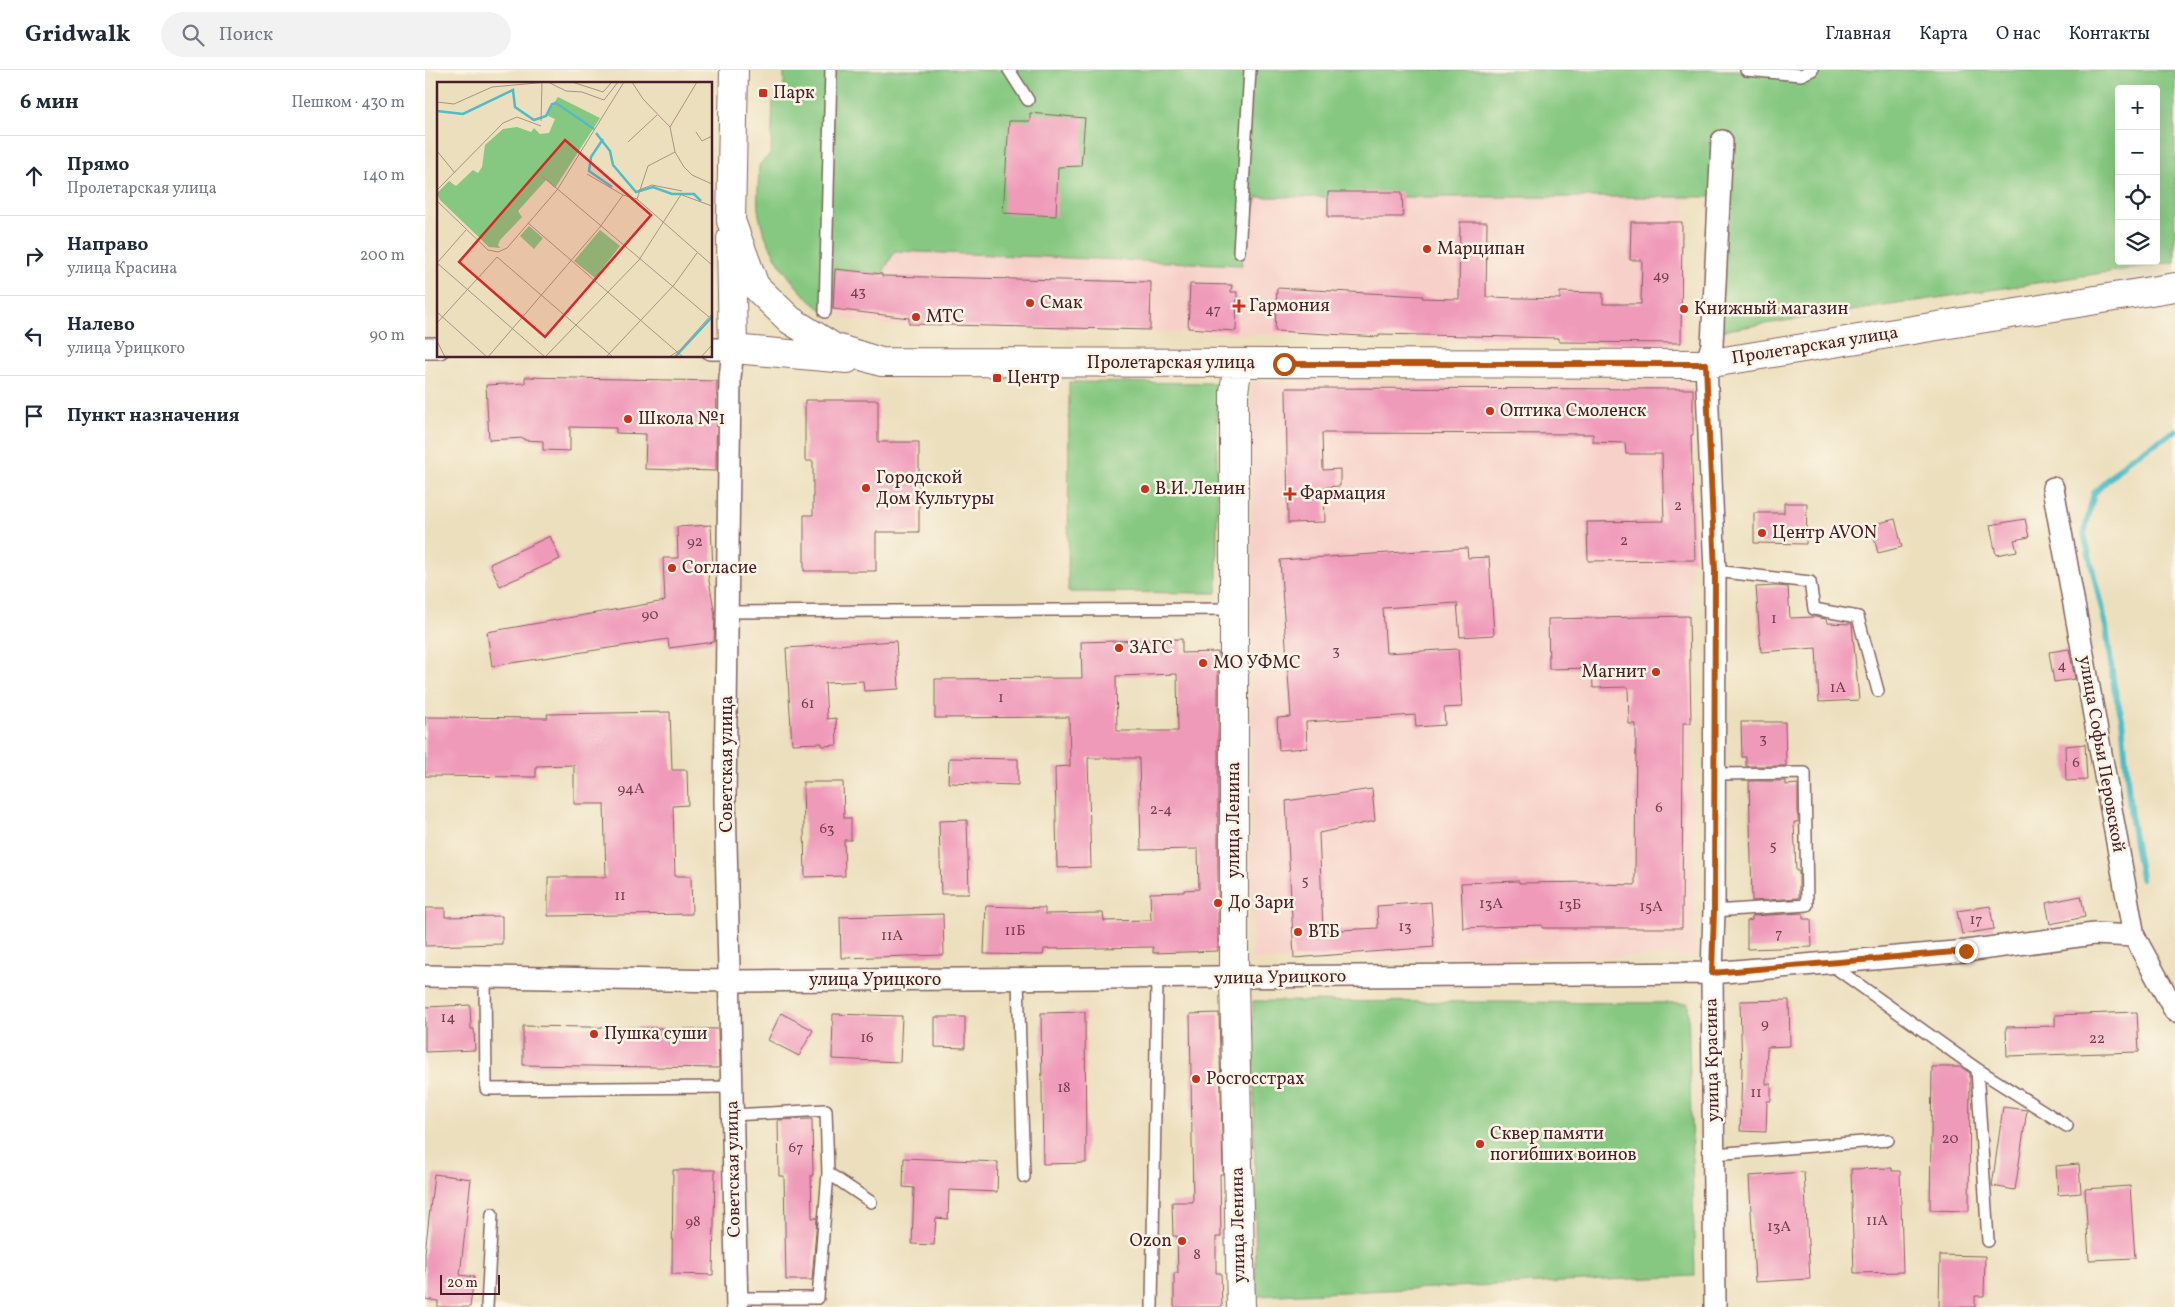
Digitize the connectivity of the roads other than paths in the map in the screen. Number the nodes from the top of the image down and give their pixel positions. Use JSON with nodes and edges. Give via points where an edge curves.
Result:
{"nodes":[{"id":1,"x":734,"y":70,"type":"edge"},
{"id":2,"x":831,"y":70,"type":"edge"},
{"id":3,"x":1009,"y":70,"type":"edge"},
{"id":4,"x":1250,"y":70,"type":"edge"},
{"id":5,"x":1746,"y":70,"type":"edge"},
{"id":6,"x":1812,"y":70,"type":"edge"},
{"id":7,"x":1029,"y":100,"type":"dead end"},
{"id":8,"x":1722,"y":141,"type":"dead end"},
{"id":9,"x":731,"y":221,"type":"junction"},
{"id":10,"x":1239,"y":252,"type":"dead end"},
{"id":11,"x":755,"y":286,"type":"joint"},
{"id":12,"x":2175,"y":287,"type":"edge"},
{"id":13,"x":825,"y":312,"type":"dead end"},
{"id":14,"x":722,"y":349,"type":"edge"},
{"id":15,"x":881,"y":362,"type":"junction"},
{"id":16,"x":1238,"y":363,"type":"junction"},
{"id":17,"x":1706,"y":364,"type":"junction"},
{"id":18,"x":2053,"y":488,"type":"dead end"},
{"id":19,"x":1715,"y":571,"type":"junction"},
{"id":20,"x":1233,"y":609,"type":"junction"},
{"id":21,"x":729,"y":612,"type":"junction"},
{"id":22,"x":1878,"y":691,"type":"dead end"},
{"id":23,"x":1713,"y":774,"type":"junction"},
{"id":24,"x":1714,"y":911,"type":"junction"},
{"id":25,"x":2133,"y":936,"type":"junction"},
{"id":26,"x":1830,"y":964,"type":"junction"},
{"id":27,"x":1712,"y":973,"type":"junction"},
{"id":28,"x":425,"y":976,"type":"edge"},
{"id":29,"x":485,"y":977,"type":"junction"},
{"id":30,"x":1234,"y":978,"type":"junction"},
{"id":31,"x":1018,"y":979,"type":"junction"},
{"id":32,"x":1157,"y":979,"type":"junction"},
{"id":33,"x":729,"y":980,"type":"junction"},
{"id":34,"x":2175,"y":1011,"type":"edge"},
{"id":35,"x":1977,"y":1069,"type":"junction"},
{"id":36,"x":732,"y":1087,"type":"junction"},
{"id":37,"x":732,"y":1115,"type":"junction"},
{"id":38,"x":2067,"y":1126,"type":"dead end"},
{"id":39,"x":1888,"y":1140,"type":"dead end"},
{"id":40,"x":1714,"y":1154,"type":"junction"},
{"id":41,"x":828,"y":1172,"type":"junction"},
{"id":42,"x":1024,"y":1177,"type":"dead end"},
{"id":43,"x":871,"y":1202,"type":"dead end"},
{"id":44,"x":492,"y":1214,"type":"dead end"},
{"id":45,"x":1987,"y":1241,"type":"dead end"},
{"id":46,"x":737,"y":1302,"type":"edge"},
{"id":47,"x":487,"y":1307,"type":"edge"},
{"id":48,"x":1152,"y":1307,"type":"edge"},
{"id":49,"x":1241,"y":1307,"type":"edge"},
{"id":50,"x":1715,"y":1307,"type":"edge"}],
"edges":[{"from":1,"to":9,"type":"main road","name":"Советская улица"},
{"from":2,"to":13,"type":"lane"},
{"from":3,"to":7,"type":"lane"},
{"from":4,"to":10,"type":"lane"},
{"from":5,"to":6,"type":"lane","via":[[1801,76]]},
{"from":8,"to":17,"type":"street","name":"улица Красина","via":[[1712,346]]},
{"from":9,"to":11,"type":"main road","name":"Советская улица"},
{"from":9,"to":14,"type":"main road","name":"Советская улица"},
{"from":11,"to":15,"type":"main road","name":"Пролетарская улица","via":[[790,320],[826,343]]},
{"from":12,"to":17,"type":"main road","name":"Пролетарская улица"},
{"from":14,"to":15,"type":"main road","name":"Пролетарская улица"},
{"from":14,"to":21,"type":"street","name":"Советская улица","via":[[730,378]]},
{"from":15,"to":16,"type":"main road","name":"Пролетарская улица"},
{"from":16,"to":17,"type":"main road","name":"Пролетарская улица"},
{"from":16,"to":20,"type":"main road","name":"улица Ленина","via":[[1234,392]]},
{"from":17,"to":19,"type":"street","name":"улица Красина"},
{"from":18,"to":25,"type":"street","name":"улица Софьи Перовской"},
{"from":19,"to":22,"type":"lane","via":[[1810,582],[1814,609],[1857,617]]},
{"from":19,"to":23,"type":"street","name":"улица Красина"},
{"from":20,"to":21,"type":"lane"},
{"from":20,"to":30,"type":"main road","name":"улица Ленина"},
{"from":21,"to":33,"type":"street","name":"Советская улица","via":[[725,800]]},
{"from":23,"to":24,"type":"street","name":"улица Красина"},
{"from":23,"to":24,"type":"lane","via":[[1805,773],[1807,905]]},
{"from":24,"to":27,"type":"street","name":"улица Красина"},
{"from":25,"to":26,"type":"street","name":"улица Урицкого","via":[[2093,934]]},
{"from":25,"to":34,"type":"street","name":"улица Софьи Перовской"},
{"from":26,"to":27,"type":"street","name":"улица Урицкого"},
{"from":26,"to":35,"type":"lane"},
{"from":27,"to":30,"type":"street","name":"улица Урицкого"},
{"from":27,"to":40,"type":"street","name":"улица Красина"},
{"from":28,"to":29,"type":"street","name":"улица Урицкого"},
{"from":29,"to":33,"type":"street","name":"улица Урицкого"},
{"from":29,"to":36,"type":"lane","via":[[486,1089]]},
{"from":30,"to":32,"type":"street","name":"улица Урицкого"},
{"from":30,"to":49,"type":"main road","name":"улица Ленина"},
{"from":31,"to":32,"type":"street","name":"улица Урицкого"},
{"from":31,"to":33,"type":"street","name":"улица Урицкого"},
{"from":31,"to":42,"type":"lane"},
{"from":32,"to":48,"type":"lane"},
{"from":33,"to":36,"type":"street","name":"Советская улица"},
{"from":35,"to":38,"type":"lane"},
{"from":35,"to":45,"type":"lane"},
{"from":36,"to":37,"type":"street","name":"Советская улица"},
{"from":37,"to":41,"type":"lane","via":[[825,1110]]},
{"from":37,"to":46,"type":"street","name":"Советская улица"},
{"from":39,"to":40,"type":"lane"},
{"from":40,"to":50,"type":"street","name":"улица Красина"},
{"from":41,"to":43,"type":"lane"},
{"from":41,"to":46,"type":"lane","via":[[818,1298]]},
{"from":44,"to":47,"type":"lane"}]}
